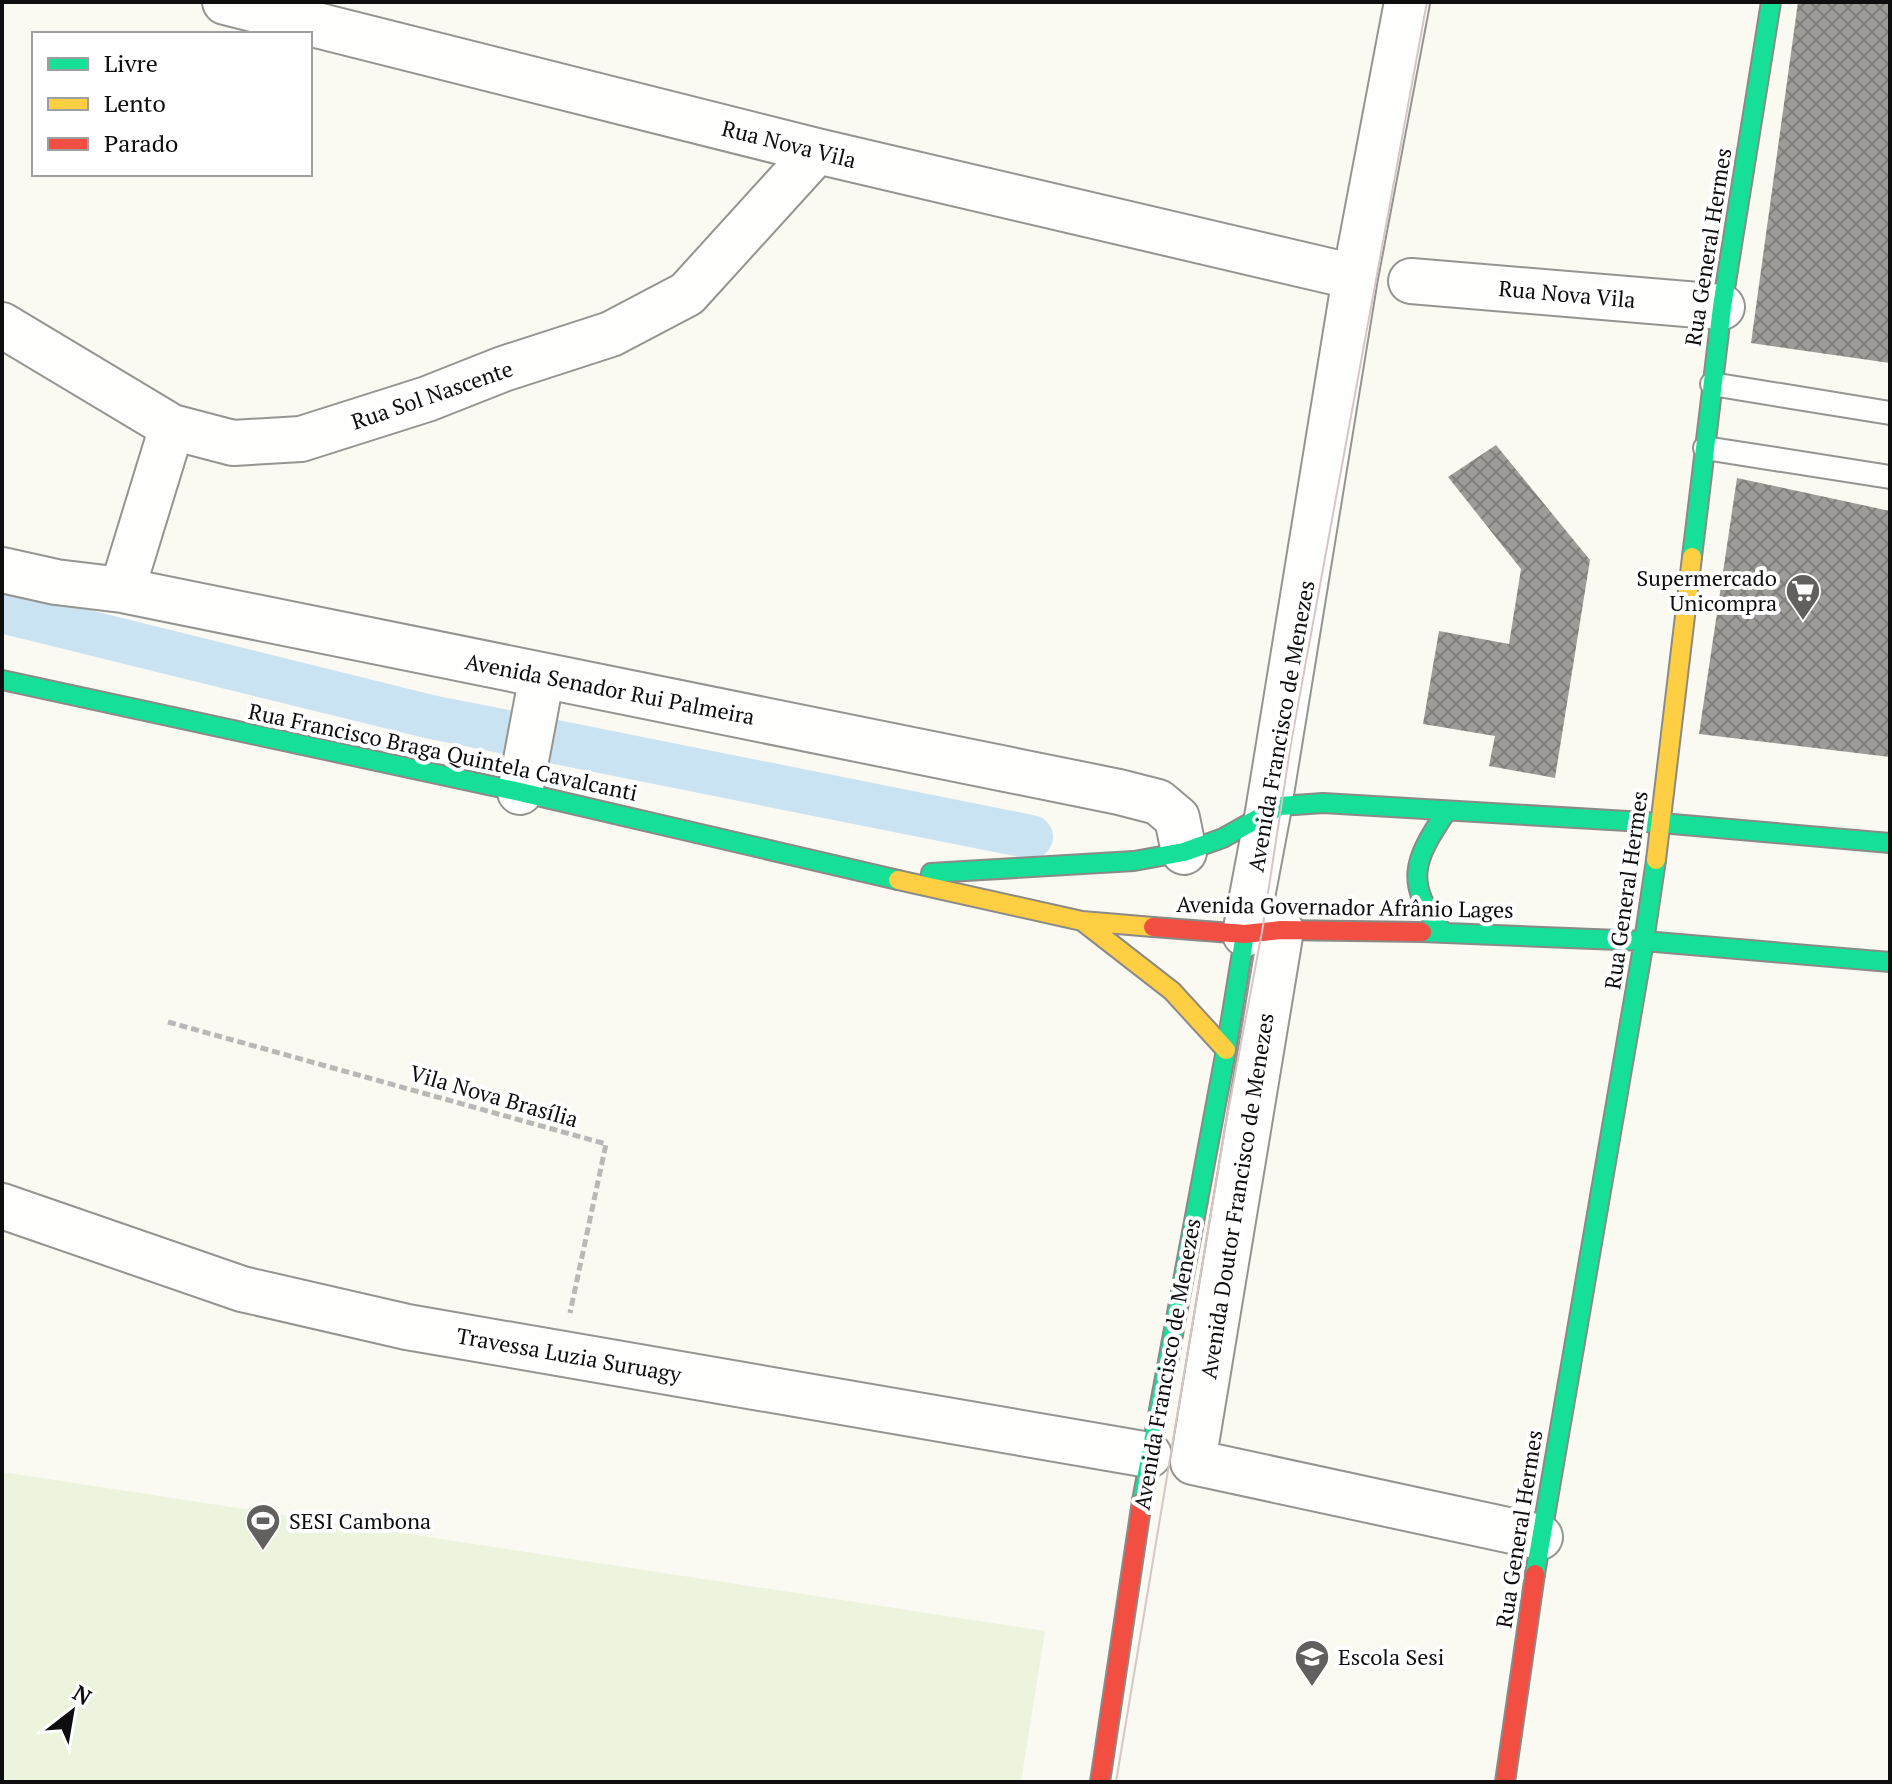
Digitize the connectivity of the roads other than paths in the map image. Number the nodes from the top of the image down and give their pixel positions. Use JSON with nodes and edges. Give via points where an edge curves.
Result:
{"nodes":[{"id":1,"x":225,"y":2,"type":"edge"},
{"id":2,"x":1407,"y":2,"type":"edge"},
{"id":3,"x":1771,"y":2,"type":"edge"},
{"id":4,"x":817,"y":151,"type":"junction"},
{"id":5,"x":1355,"y":277,"type":"junction"},
{"id":6,"x":1411,"y":281,"type":"dead end"},
{"id":7,"x":1722,"y":307,"type":"junction"},
{"id":8,"x":2,"y":325,"type":"edge"},
{"id":9,"x":1712,"y":384,"type":"junction"},
{"id":10,"x":1890,"y":413,"type":"edge"},
{"id":11,"x":172,"y":427,"type":"junction"},
{"id":12,"x":1705,"y":448,"type":"junction"},
{"id":13,"x":1890,"y":477,"type":"edge"},
{"id":14,"x":2,"y":570,"type":"edge"},
{"id":15,"x":122,"y":590,"type":"junction"},
{"id":16,"x":2,"y":680,"type":"edge"},
{"id":17,"x":538,"y":691,"type":"junction"},
{"id":18,"x":522,"y":778,"type":"junction"},
{"id":19,"x":1268,"y":812,"type":"junction"},
{"id":20,"x":1446,"y":812,"type":"junction"},
{"id":21,"x":1661,"y":823,"type":"junction"},
{"id":22,"x":1890,"y":843,"type":"edge"},
{"id":23,"x":1184,"y":852,"type":"junction"},
{"id":24,"x":873,"y":875,"type":"junction"},
{"id":25,"x":1082,"y":921,"type":"junction"},
{"id":26,"x":1263,"y":932,"type":"junction"},
{"id":27,"x":1443,"y":932,"type":"junction"},
{"id":28,"x":1644,"y":941,"type":"junction"},
{"id":29,"x":1890,"y":962,"type":"edge"},
{"id":30,"x":1226,"y":1050,"type":"junction"},
{"id":31,"x":2,"y":1206,"type":"edge"},
{"id":32,"x":1149,"y":1455,"type":"junction"},
{"id":33,"x":1540,"y":1537,"type":"junction"},
{"id":34,"x":1100,"y":1782,"type":"edge"},
{"id":35,"x":1505,"y":1782,"type":"edge"}],
"edges":[{"from":1,"to":4,"type":"street","name":"Rua Nova Vila"},
{"from":2,"to":5,"type":"street","name":"Avenida Francisco de Menezes"},
{"from":3,"to":7,"type":"main road","name":"Rua General Hermes"},
{"from":4,"to":5,"type":"street","name":"Rua Nova Vila"},
{"from":4,"to":11,"type":"street","name":"Rua Sol Nascente","via":[[687,294],[611,334],[301,439],[233,443]]},
{"from":5,"to":19,"type":"street","name":"Avenida Francisco de Menezes"},
{"from":6,"to":7,"type":"street","name":"Rua Nova Vila"},
{"from":7,"to":9,"type":"main road","name":"Rua General Hermes"},
{"from":8,"to":11,"type":"street","name":"Rua Sol Nascente"},
{"from":9,"to":10,"type":"lane"},
{"from":9,"to":12,"type":"main road","name":"Rua General Hermes"},
{"from":11,"to":15,"type":"street"},
{"from":12,"to":13,"type":"lane"},
{"from":12,"to":21,"type":"main road","name":"Rua General Hermes"},
{"from":14,"to":15,"type":"street","name":"Avenida Senador Rui Palmeira"},
{"from":15,"to":17,"type":"street","name":"Avenida Senador Rui Palmeira"},
{"from":16,"to":18,"type":"main road","name":"Rua Francisco Braga Quintela Cavalcanti"},
{"from":17,"to":18,"type":"street"},
{"from":17,"to":23,"type":"street","name":"Avenida Senador Rui Palmeira","via":[[1158,802],[1177,818]]},
{"from":18,"to":24,"type":"main road","name":"Rua Francisco Braga Quintela Cavalcanti"},
{"from":19,"to":20,"type":"main road","via":[[1323,803]]},
{"from":19,"to":23,"type":"main road","via":[[1223,838]]},
{"from":19,"to":26,"type":"street","name":"Avenida Francisco de Menezes"},
{"from":20,"to":21,"type":"main road"},
{"from":20,"to":27,"type":"main road","via":[[1417,864],[1417,890],[1425,913]]},
{"from":21,"to":22,"type":"main road"},
{"from":21,"to":28,"type":"main road","name":"Rua General Hermes"},
{"from":23,"to":24,"type":"main road","via":[[1081,866]]},
{"from":24,"to":25,"type":"main road","name":"Avenida Governador Afrânio Lages"},
{"from":25,"to":26,"type":"main road","name":"Avenida Governador Afrânio Lages"},
{"from":25,"to":30,"type":"main road","via":[[1172,991]]},
{"from":26,"to":27,"type":"main road","name":"Avenida Governador Afrânio Lages"},
{"from":26,"to":30,"type":"main road","name":"Avenida Francisco de Menezes"},
{"from":26,"to":33,"type":"street","name":"Avenida Doutor Francisco de Menezes","via":[[1193,1462]]},
{"from":27,"to":28,"type":"main road","name":"Avenida Governador Afrânio Lages"},
{"from":28,"to":29,"type":"main road","name":"Avenida Governador Afrânio Lages"},
{"from":28,"to":33,"type":"main road","name":"Rua General Hermes"},
{"from":30,"to":32,"type":"main road","name":"Avenida Francisco de Menezes"},
{"from":31,"to":32,"type":"street","name":"Travessa Luzia Suruagy","via":[[242,1289],[407,1327]]},
{"from":32,"to":34,"type":"main road","name":"Avenida Francisco de Menezes"},
{"from":33,"to":35,"type":"main road","name":"Rua General Hermes"}]}
